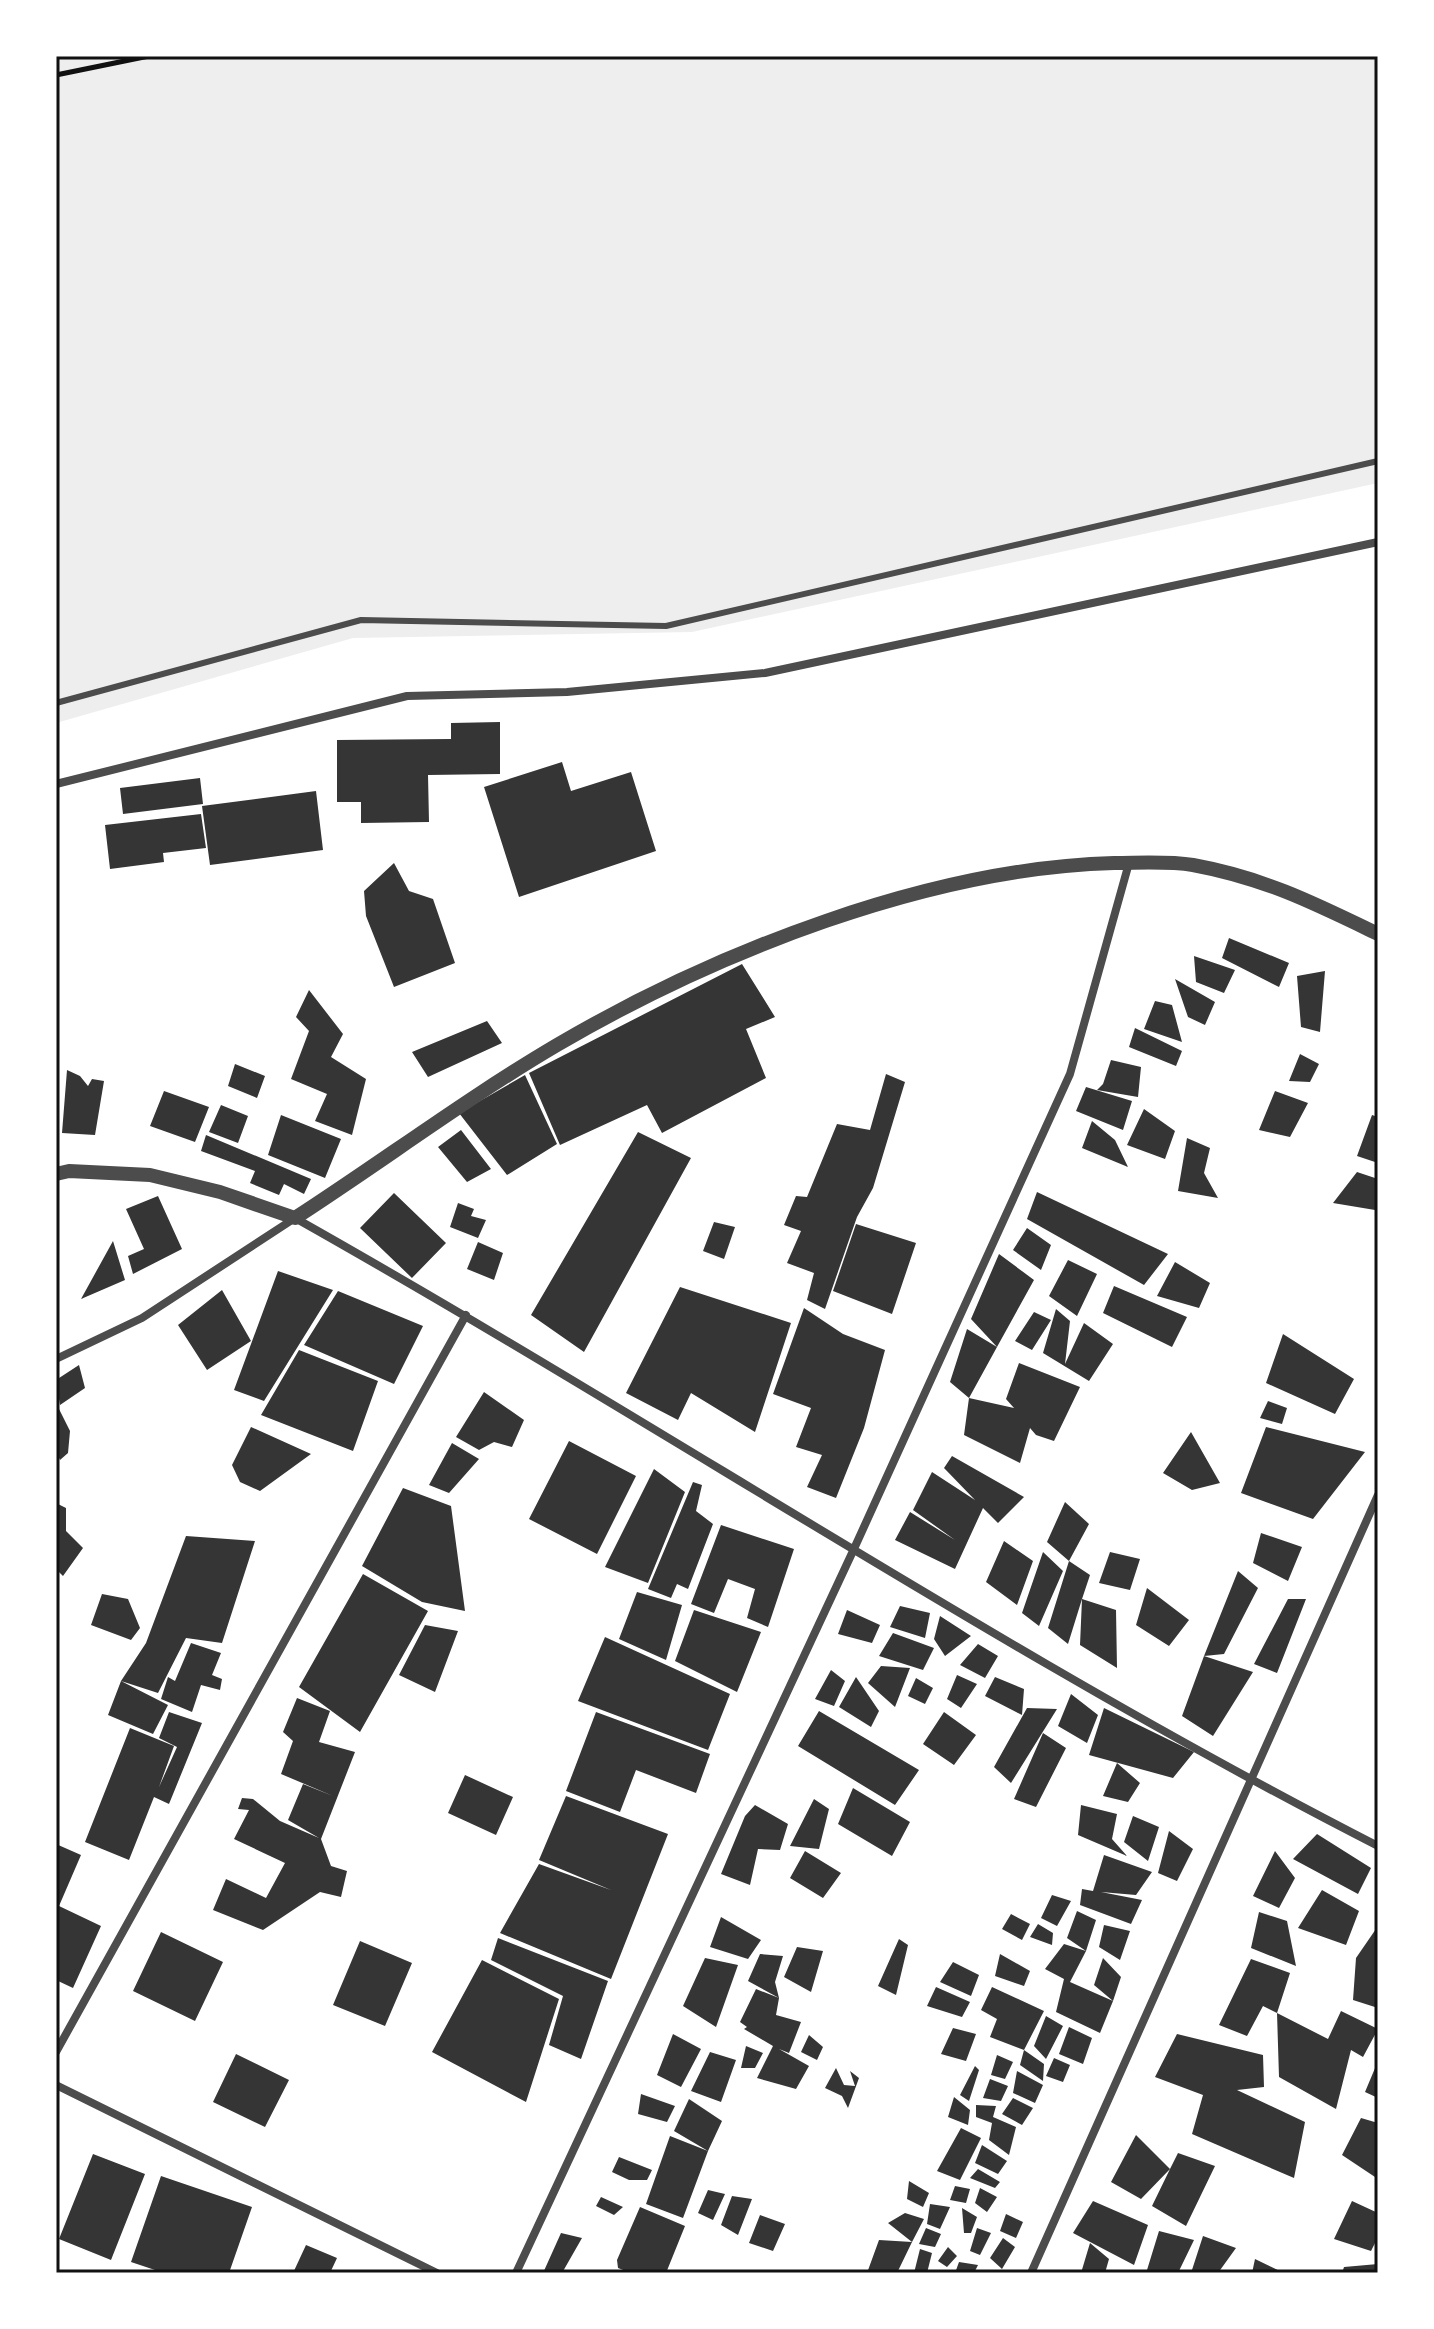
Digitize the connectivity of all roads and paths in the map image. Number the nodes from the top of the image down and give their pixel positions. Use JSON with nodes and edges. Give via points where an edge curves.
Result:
{"nodes":[{"id":1,"x":149,"y":56,"type":"edge"},
{"id":2,"x":56,"y":75,"type":"edge"},
{"id":3,"x":1378,"y":461,"type":"edge"},
{"id":4,"x":1378,"y":542,"type":"edge"},
{"id":5,"x":56,"y":703,"type":"edge"},
{"id":6,"x":56,"y":784,"type":"edge"},
{"id":7,"x":1129,"y":863,"type":"junction"},
{"id":8,"x":1378,"y":934,"type":"edge"},
{"id":9,"x":56,"y":1174,"type":"edge"},
{"id":10,"x":295,"y":1218,"type":"junction"},
{"id":11,"x":466,"y":1315,"type":"junction"},
{"id":12,"x":56,"y":1359,"type":"edge"},
{"id":13,"x":1378,"y":1495,"type":"edge"},
{"id":14,"x":853,"y":1551,"type":"junction"},
{"id":15,"x":1250,"y":1781,"type":"junction"},
{"id":16,"x":1378,"y":1846,"type":"edge"},
{"id":17,"x":56,"y":2052,"type":"edge"},
{"id":18,"x":56,"y":2085,"type":"edge"},
{"id":19,"x":437,"y":2273,"type":"edge"},
{"id":20,"x":516,"y":2273,"type":"edge"},
{"id":21,"x":1031,"y":2273,"type":"edge"}],
"edges":[{"from":1,"to":2,"type":"path"},
{"from":3,"to":5,"type":"lane","via":[[666,626],[361,620]]},
{"from":4,"to":6,"type":"street","via":[[765,673],[567,692],[407,696]]},
{"from":7,"to":8,"type":"street","via":[[1190,864],[1277,885]]},
{"from":7,"to":10,"type":"street","via":[[1058,865],[962,881],[831,920],[698,973],[557,1045]]},
{"from":7,"to":14,"type":"street","via":[[1070,1074]]},
{"from":9,"to":10,"type":"street","via":[[150,1175]]},
{"from":10,"to":11,"type":"street"},
{"from":10,"to":12,"type":"street","via":[[142,1318]]},
{"from":11,"to":14,"type":"street"},
{"from":11,"to":17,"type":"street"},
{"from":13,"to":15,"type":"street"},
{"from":14,"to":15,"type":"street"},
{"from":14,"to":20,"type":"street"},
{"from":15,"to":16,"type":"street"},
{"from":15,"to":21,"type":"street"},
{"from":18,"to":19,"type":"street"}]}
